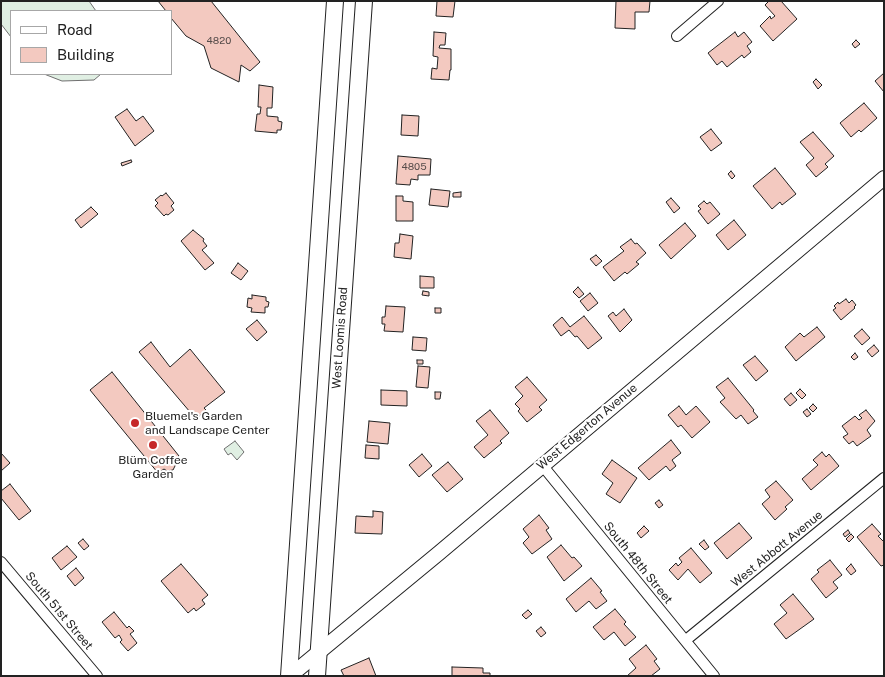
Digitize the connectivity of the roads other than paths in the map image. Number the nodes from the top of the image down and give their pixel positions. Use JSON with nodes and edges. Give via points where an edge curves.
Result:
{"nodes":[{"id":1,"x":335,"y":1,"type":"edge"},
{"id":2,"x":364,"y":1,"type":"edge"},
{"id":3,"x":718,"y":1,"type":"edge"},
{"id":4,"x":677,"y":36,"type":"dead end"},
{"id":5,"x":884,"y":178,"type":"edge"},
{"id":6,"x":317,"y":261,"type":"junction"},
{"id":7,"x":346,"y":262,"type":"junction"},
{"id":8,"x":542,"y":465,"type":"junction"},
{"id":9,"x":883,"y":480,"type":"edge"},
{"id":10,"x":1,"y":562,"type":"edge"},
{"id":11,"x":296,"y":576,"type":"junction"},
{"id":12,"x":324,"y":578,"type":"junction"},
{"id":13,"x":686,"y":640,"type":"junction"},
{"id":14,"x":319,"y":651,"type":"junction"},
{"id":15,"x":97,"y":676,"type":"edge"},
{"id":16,"x":290,"y":676,"type":"edge"},
{"id":17,"x":318,"y":676,"type":"edge"},
{"id":18,"x":714,"y":676,"type":"edge"}],
"edges":[{"from":1,"to":6,"type":"main road"},
{"from":2,"to":7,"type":"main road","name":"West Loomis Road"},
{"from":3,"to":4,"type":"street"},
{"from":5,"to":8,"type":"street","name":"West Edgerton Avenue"},
{"from":6,"to":7,"type":"main road"},
{"from":6,"to":11,"type":"main road"},
{"from":7,"to":12,"type":"main road","name":"West Loomis Road"},
{"from":8,"to":13,"type":"street","name":"South 48th Street"},
{"from":8,"to":14,"type":"street","name":"West Edgerton Avenue"},
{"from":9,"to":13,"type":"street","name":"West Abbott Avenue"},
{"from":10,"to":15,"type":"street","name":"South 51st Street"},
{"from":11,"to":12,"type":"main road"},
{"from":11,"to":16,"type":"main road"},
{"from":12,"to":14,"type":"main road","name":"West Loomis Road"},
{"from":13,"to":18,"type":"street","name":"South 48th Street"},
{"from":14,"to":16,"type":"street","name":"West Edgerton Avenue"},
{"from":14,"to":17,"type":"main road","name":"West Loomis Road"}]}
